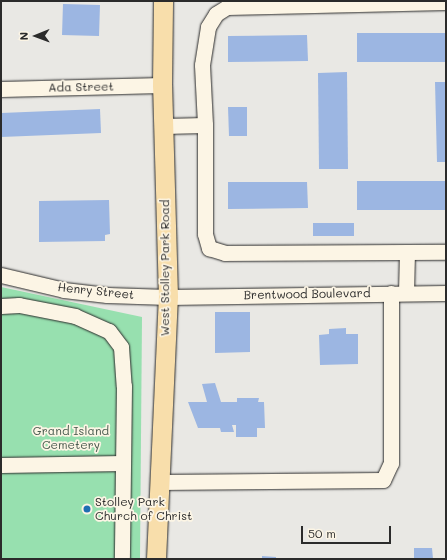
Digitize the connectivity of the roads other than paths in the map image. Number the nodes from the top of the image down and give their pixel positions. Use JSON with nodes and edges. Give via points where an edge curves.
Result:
{"nodes":[{"id":1,"x":163,"y":1,"type":"edge"},
{"id":2,"x":446,"y":2,"type":"edge"},
{"id":3,"x":162,"y":84,"type":"junction"},
{"id":4,"x":1,"y":89,"type":"edge"},
{"id":5,"x":205,"y":125,"type":"junction"},
{"id":6,"x":163,"y":126,"type":"junction"},
{"id":7,"x":407,"y":252,"type":"junction"},
{"id":8,"x":446,"y":252,"type":"edge"},
{"id":9,"x":1,"y":275,"type":"edge"},
{"id":10,"x":398,"y":293,"type":"junction"},
{"id":11,"x":446,"y":293,"type":"edge"},
{"id":12,"x":168,"y":297,"type":"junction"},
{"id":13,"x":1,"y":306,"type":"edge"},
{"id":14,"x":123,"y":463,"type":"junction"},
{"id":15,"x":1,"y":465,"type":"edge"},
{"id":16,"x":159,"y":482,"type":"junction"},
{"id":17,"x":122,"y":559,"type":"edge"},
{"id":18,"x":156,"y":559,"type":"edge"}],
"edges":[{"from":1,"to":3,"type":"main road","name":"West Stolley Park Road"},
{"from":2,"to":5,"type":"street","via":[[227,7],[216,14],[208,27],[202,65]]},
{"from":3,"to":4,"type":"street","name":"Ada Street"},
{"from":3,"to":6,"type":"main road","name":"West Stolley Park Road"},
{"from":5,"to":6,"type":"street"},
{"from":5,"to":7,"type":"street","via":[[205,234],[209,248],[226,253]]},
{"from":6,"to":12,"type":"main road","name":"West Stolley Park Road"},
{"from":7,"to":8,"type":"street"},
{"from":7,"to":10,"type":"street"},
{"from":9,"to":12,"type":"street","name":"Henry Street","via":[[64,290],[107,295]]},
{"from":10,"to":11,"type":"street","name":"Brentwood Boulevard"},
{"from":10,"to":12,"type":"street","name":"Brentwood Boulevard"},
{"from":10,"to":16,"type":"street","via":[[391,463],[383,480]]},
{"from":12,"to":16,"type":"main road","name":"West Stolley Park Road"},
{"from":13,"to":14,"type":"street","via":[[19,305],[75,316],[109,331],[121,347],[124,386]]},
{"from":14,"to":15,"type":"street"},
{"from":14,"to":17,"type":"street"},
{"from":16,"to":18,"type":"main road","name":"West Stolley Park Road"}]}
